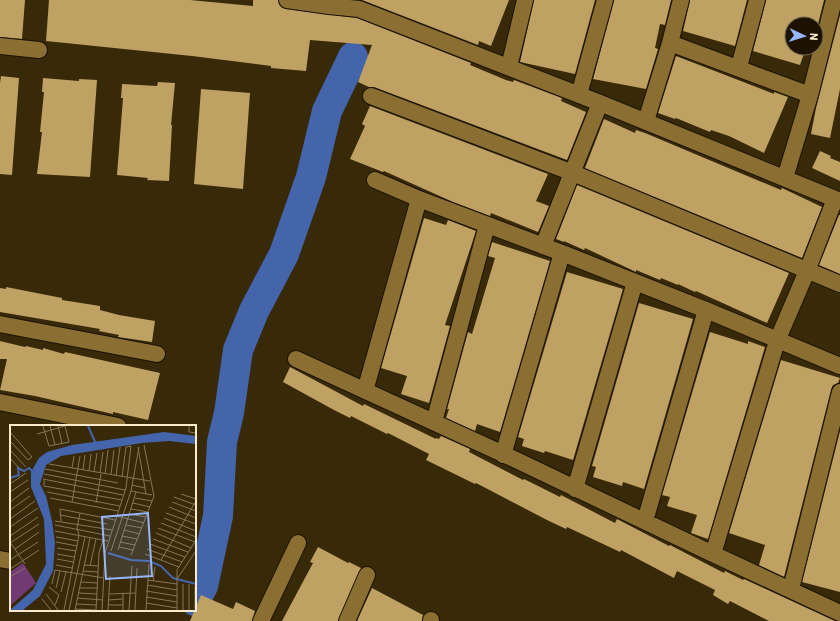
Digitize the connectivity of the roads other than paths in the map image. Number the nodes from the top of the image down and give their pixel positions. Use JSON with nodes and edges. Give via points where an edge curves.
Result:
{"nodes":[{"id":1,"x":287,"y":0,"type":"edge"},
{"id":2,"x":525,"y":0,"type":"edge"},
{"id":3,"x":604,"y":0,"type":"edge"},
{"id":4,"x":681,"y":0,"type":"edge"},
{"id":5,"x":757,"y":0,"type":"edge"},
{"id":6,"x":834,"y":0,"type":"edge"},
{"id":7,"x":670,"y":43,"type":"junction"},
{"id":8,"x":0,"y":46,"type":"edge"},
{"id":9,"x":39,"y":50,"type":"dead end"},
{"id":10,"x":509,"y":67,"type":"junction"},
{"id":11,"x":739,"y":67,"type":"junction"},
{"id":12,"x":580,"y":95,"type":"junction"},
{"id":13,"x":810,"y":95,"type":"junction"},
{"id":14,"x":371,"y":96,"type":"dead end"},
{"id":15,"x":600,"y":102,"type":"junction"},
{"id":16,"x":646,"y":121,"type":"junction"},
{"id":17,"x":573,"y":173,"type":"junction"},
{"id":18,"x":785,"y":178,"type":"junction"},
{"id":19,"x":375,"y":180,"type":"dead end"},
{"id":20,"x":419,"y":199,"type":"junction"},
{"id":21,"x":837,"y":200,"type":"edge"},
{"id":22,"x":487,"y":225,"type":"junction"},
{"id":23,"x":543,"y":246,"type":"junction"},
{"id":24,"x":562,"y":253,"type":"junction"},
{"id":25,"x":807,"y":271,"type":"junction"},
{"id":26,"x":635,"y":282,"type":"junction"},
{"id":27,"x":840,"y":284,"type":"edge"},
{"id":28,"x":706,"y":310,"type":"junction"},
{"id":29,"x":0,"y":324,"type":"edge"},
{"id":30,"x":778,"y":341,"type":"junction"},
{"id":31,"x":157,"y":354,"type":"dead end"},
{"id":32,"x":296,"y":359,"type":"dead end"},
{"id":33,"x":840,"y":366,"type":"edge"},
{"id":34,"x":364,"y":391,"type":"junction"},
{"id":35,"x":840,"y":392,"type":"edge"},
{"id":36,"x":0,"y":402,"type":"edge"},
{"id":37,"x":434,"y":422,"type":"junction"},
{"id":38,"x":113,"y":425,"type":"edge"},
{"id":39,"x":503,"y":455,"type":"junction"},
{"id":40,"x":575,"y":489,"type":"junction"},
{"id":41,"x":645,"y":521,"type":"junction"},
{"id":42,"x":298,"y":543,"type":"dead end"},
{"id":43,"x":713,"y":554,"type":"junction"},
{"id":44,"x":0,"y":559,"type":"edge"},
{"id":45,"x":10,"y":561,"type":"edge"},
{"id":46,"x":366,"y":575,"type":"dead end"},
{"id":47,"x":791,"y":589,"type":"junction"},
{"id":48,"x":840,"y":613,"type":"edge"},
{"id":49,"x":261,"y":621,"type":"edge"},
{"id":50,"x":347,"y":621,"type":"edge"}],
"edges":[{"from":1,"to":10,"type":"street","via":[[359,9]]},
{"from":2,"to":10,"type":"street"},
{"from":3,"to":12,"type":"street"},
{"from":4,"to":7,"type":"street"},
{"from":5,"to":11,"type":"street"},
{"from":6,"to":13,"type":"street"},
{"from":7,"to":11,"type":"street"},
{"from":7,"to":16,"type":"street"},
{"from":8,"to":9,"type":"street"},
{"from":10,"to":12,"type":"street"},
{"from":11,"to":13,"type":"street"},
{"from":12,"to":15,"type":"street"},
{"from":13,"to":18,"type":"street"},
{"from":14,"to":17,"type":"street"},
{"from":15,"to":16,"type":"street"},
{"from":15,"to":17,"type":"street"},
{"from":16,"to":18,"type":"street"},
{"from":17,"to":23,"type":"street"},
{"from":17,"to":25,"type":"street"},
{"from":18,"to":21,"type":"street"},
{"from":19,"to":20,"type":"street"},
{"from":20,"to":22,"type":"street"},
{"from":20,"to":34,"type":"street"},
{"from":21,"to":25,"type":"street"},
{"from":22,"to":23,"type":"street"},
{"from":22,"to":37,"type":"street"},
{"from":23,"to":24,"type":"street"},
{"from":24,"to":26,"type":"street"},
{"from":24,"to":39,"type":"street"},
{"from":25,"to":27,"type":"street"},
{"from":25,"to":30,"type":"street"},
{"from":26,"to":28,"type":"street"},
{"from":26,"to":40,"type":"street"},
{"from":28,"to":30,"type":"street"},
{"from":28,"to":41,"type":"street"},
{"from":29,"to":31,"type":"street"},
{"from":30,"to":33,"type":"street"},
{"from":30,"to":43,"type":"street"},
{"from":32,"to":34,"type":"street"},
{"from":34,"to":37,"type":"street"},
{"from":35,"to":47,"type":"street"},
{"from":36,"to":38,"type":"street"},
{"from":37,"to":39,"type":"street"},
{"from":39,"to":40,"type":"street"},
{"from":40,"to":41,"type":"street"},
{"from":41,"to":43,"type":"street"},
{"from":42,"to":49,"type":"street"},
{"from":43,"to":47,"type":"street"},
{"from":44,"to":45,"type":"street"},
{"from":46,"to":50,"type":"street"},
{"from":47,"to":48,"type":"street"}]}
